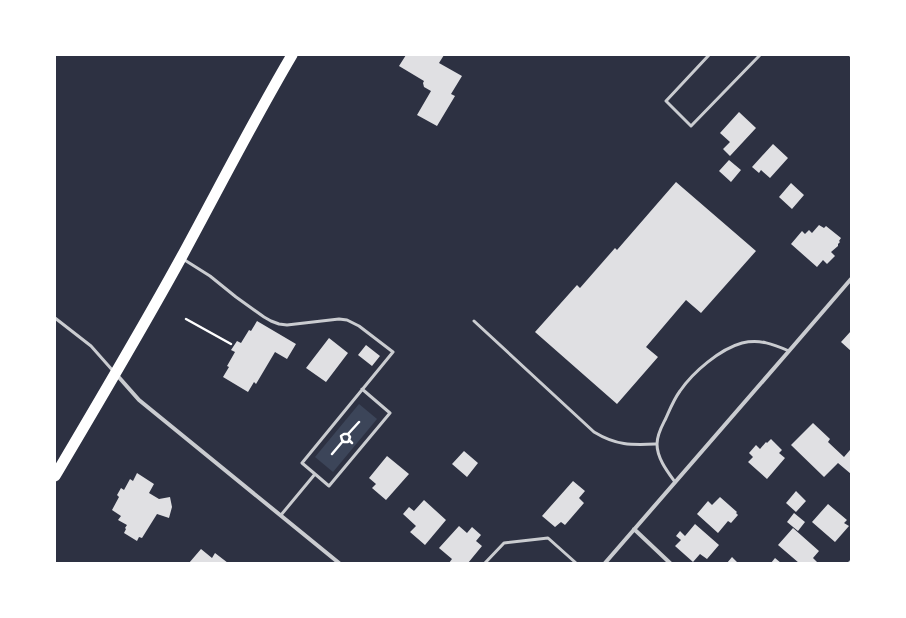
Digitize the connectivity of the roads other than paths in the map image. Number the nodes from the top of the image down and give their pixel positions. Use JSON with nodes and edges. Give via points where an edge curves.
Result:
{"nodes":[{"id":1,"x":292,"y":55,"type":"edge"},
{"id":2,"x":709,"y":55,"type":"edge"},
{"id":3,"x":760,"y":55,"type":"edge"},
{"id":4,"x":181,"y":258,"type":"junction"},
{"id":5,"x":851,"y":279,"type":"edge"},
{"id":6,"x":55,"y":318,"type":"edge"},
{"id":7,"x":474,"y":321,"type":"dead end"},
{"id":8,"x":789,"y":351,"type":"junction"},
{"id":9,"x":115,"y":374,"type":"junction"},
{"id":10,"x":362,"y":389,"type":"junction"},
{"id":11,"x":657,"y":444,"type":"junction"},
{"id":12,"x":315,"y":474,"type":"junction"},
{"id":13,"x":55,"y":476,"type":"edge"},
{"id":14,"x":676,"y":482,"type":"junction"},
{"id":15,"x":281,"y":515,"type":"junction"},
{"id":16,"x":634,"y":529,"type":"junction"},
{"id":17,"x":339,"y":563,"type":"edge"},
{"id":18,"x":485,"y":563,"type":"edge"},
{"id":19,"x":576,"y":563,"type":"edge"},
{"id":20,"x":605,"y":563,"type":"edge"},
{"id":21,"x":670,"y":563,"type":"edge"}],
"edges":[{"from":1,"to":4,"type":"highway"},
{"from":2,"to":3,"type":"lane","via":[[666,101],[691,126]]},
{"from":4,"to":9,"type":"highway"},
{"from":4,"to":10,"type":"lane","via":[[279,324],[339,319],[348,320],[359,326],[393,352]]},
{"from":5,"to":8,"type":"street"},
{"from":6,"to":9,"type":"lane","via":[[91,346]]},
{"from":7,"to":11,"type":"lane","via":[[594,432],[618,443]]},
{"from":8,"to":11,"type":"lane","via":[[774,344],[756,341],[729,348],[717,356],[692,376],[681,390],[660,429]]},
{"from":8,"to":14,"type":"street"},
{"from":9,"to":13,"type":"highway"},
{"from":9,"to":15,"type":"street","via":[[139,400]]},
{"from":10,"to":12,"type":"lane","via":[[302,463]]},
{"from":10,"to":12,"type":"lane","via":[[390,413],[329,486]]},
{"from":11,"to":14,"type":"lane","via":[[658,453],[666,469]]},
{"from":12,"to":15,"type":"lane"},
{"from":14,"to":16,"type":"street"},
{"from":15,"to":17,"type":"street"},
{"from":16,"to":20,"type":"street"},
{"from":16,"to":21,"type":"street"},
{"from":18,"to":19,"type":"lane","via":[[504,543],[548,538]]}]}
